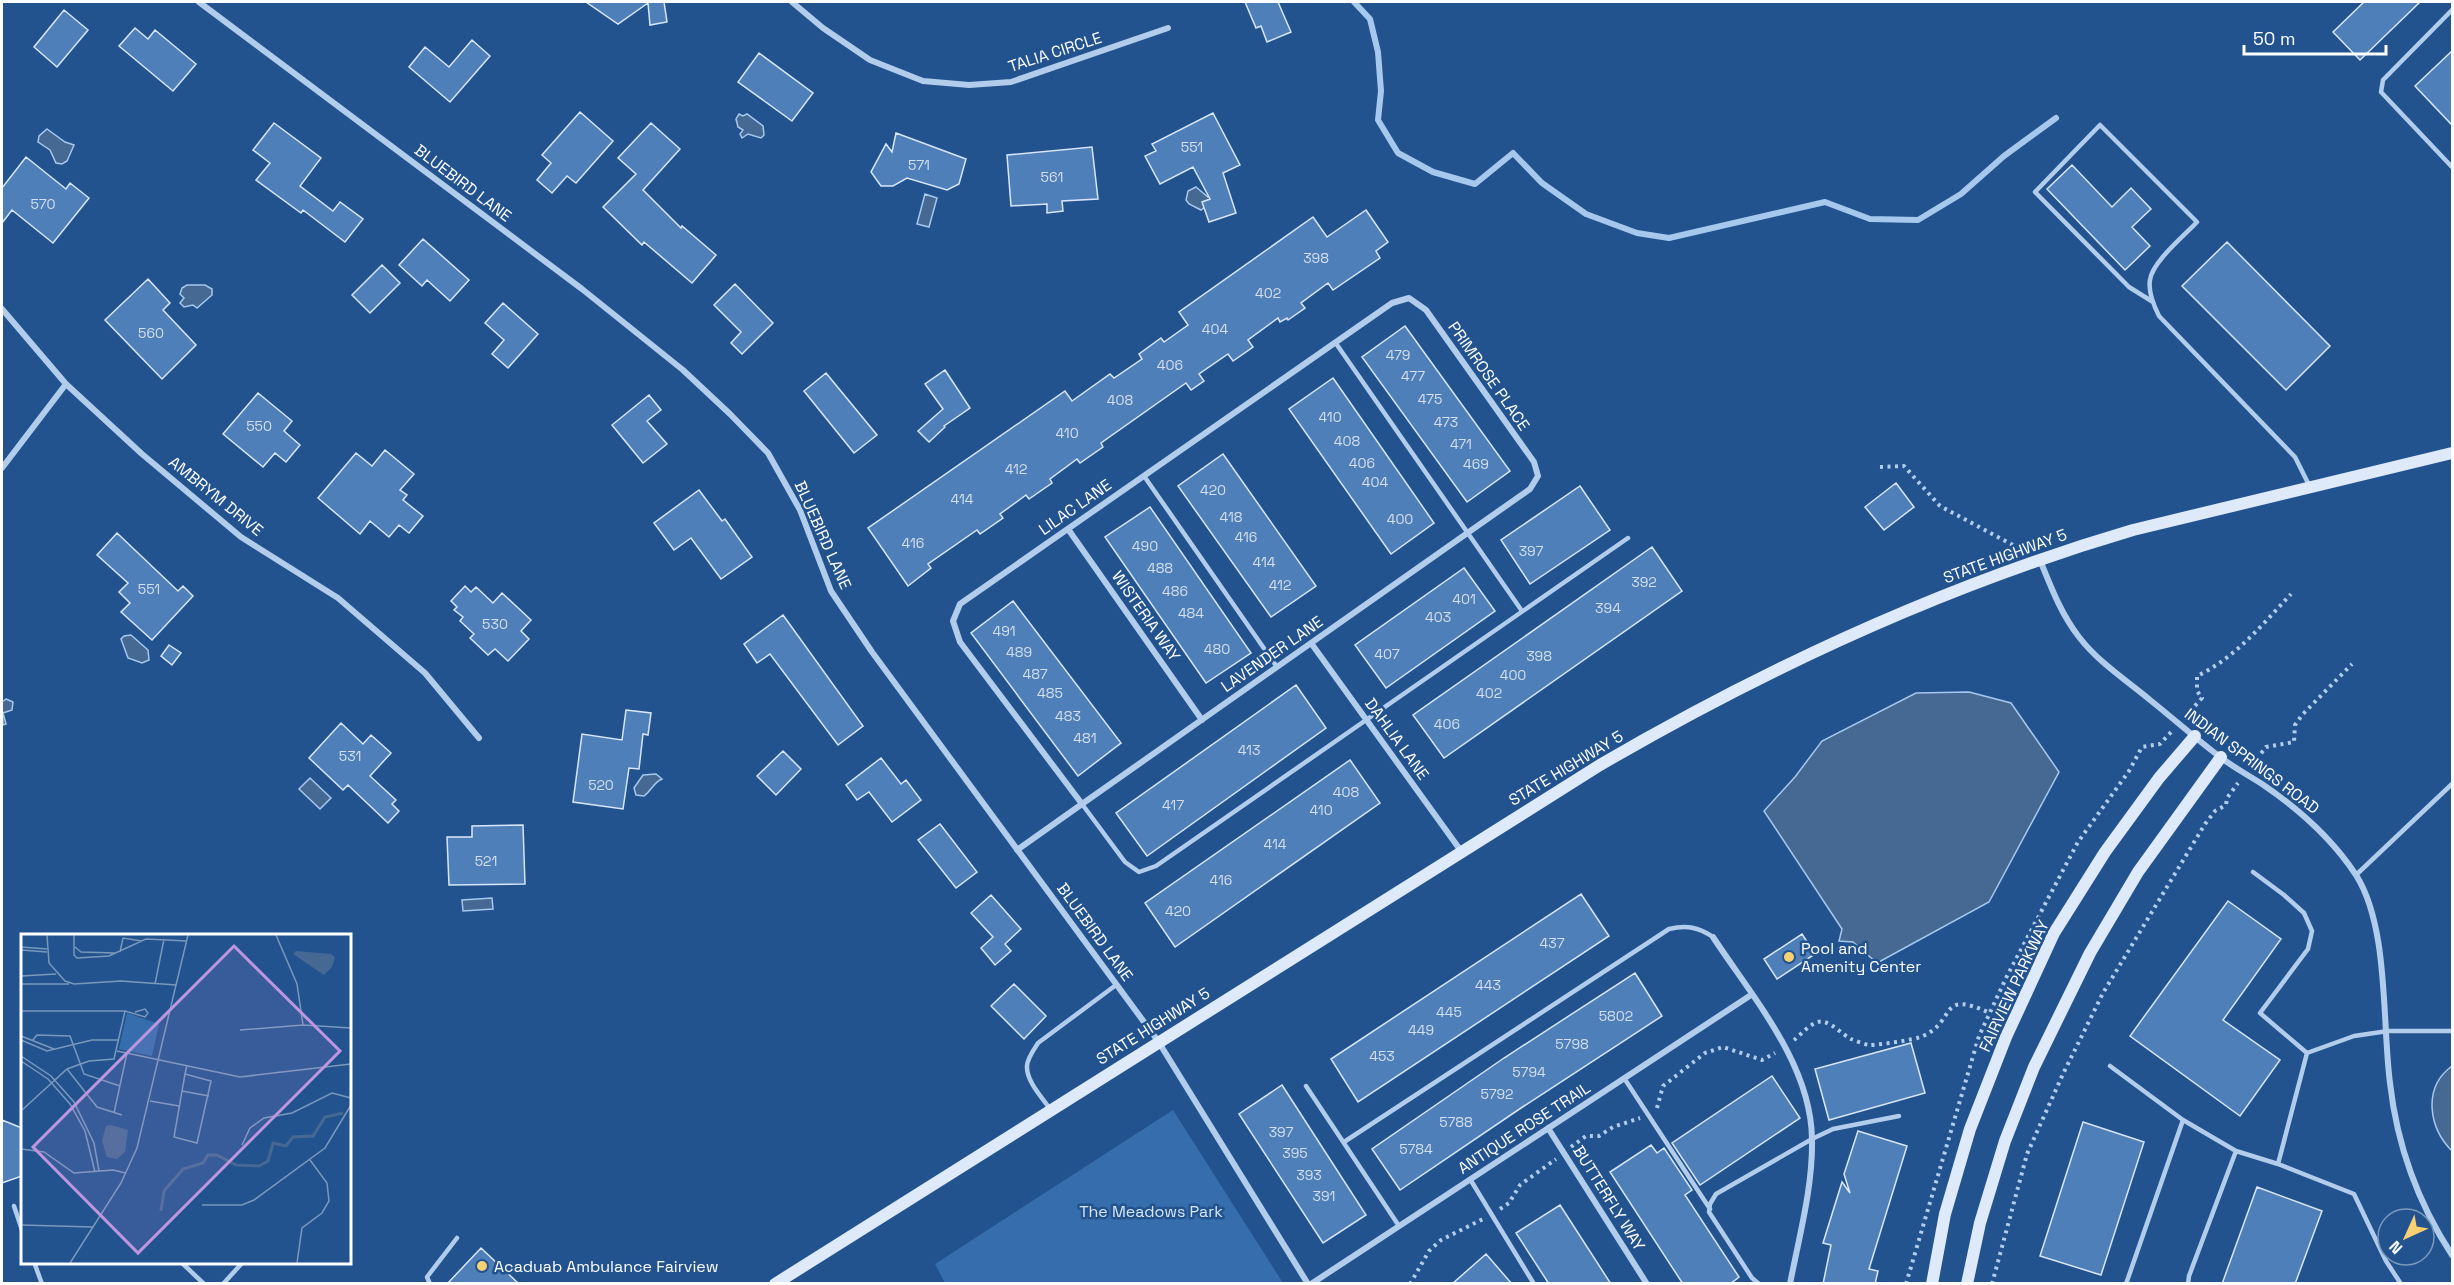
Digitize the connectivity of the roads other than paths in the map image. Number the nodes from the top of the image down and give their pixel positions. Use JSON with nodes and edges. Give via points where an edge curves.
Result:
{"nodes":[{"id":1,"x":199,"y":2,"type":"edge"},
{"id":2,"x":792,"y":2,"type":"edge"},
{"id":3,"x":2452,"y":10,"type":"edge"},
{"id":4,"x":1168,"y":28,"type":"dead end"},
{"id":5,"x":2452,"y":167,"type":"edge"},
{"id":6,"x":1409,"y":298,"type":"joint"},
{"id":7,"x":2153,"y":302,"type":"junction"},
{"id":8,"x":2,"y":309,"type":"edge"},
{"id":9,"x":1335,"y":342,"type":"junction"},
{"id":10,"x":66,"y":384,"type":"junction"},
{"id":11,"x":2452,"y":453,"type":"edge"},
{"id":12,"x":2,"y":468,"type":"edge"},
{"id":13,"x":1144,"y":476,"type":"junction"},
{"id":14,"x":1538,"y":476,"type":"joint"},
{"id":15,"x":2310,"y":487,"type":"junction"},
{"id":16,"x":1068,"y":529,"type":"junction"},
{"id":17,"x":1468,"y":533,"type":"junction"},
{"id":18,"x":1628,"y":538,"type":"dead end"},
{"id":19,"x":2040,"y":560,"type":"junction"},
{"id":20,"x":1522,"y":611,"type":"junction"},
{"id":21,"x":1311,"y":643,"type":"junction"},
{"id":22,"x":1277,"y":667,"type":"junction"},
{"id":23,"x":1365,"y":719,"type":"junction"},
{"id":24,"x":1202,"y":720,"type":"junction"},
{"id":25,"x":2195,"y":735,"type":"junction"},
{"id":26,"x":479,"y":738,"type":"dead end"},
{"id":27,"x":2221,"y":758,"type":"junction"},
{"id":28,"x":2452,"y":784,"type":"edge"},
{"id":29,"x":1082,"y":804,"type":"junction"},
{"id":30,"x":1017,"y":850,"type":"junction"},
{"id":31,"x":1461,"y":851,"type":"junction"},
{"id":32,"x":2253,"y":872,"type":"dead end"},
{"id":33,"x":2356,"y":875,"type":"junction"},
{"id":34,"x":1713,"y":937,"type":"joint"},
{"id":35,"x":1116,"y":985,"type":"junction"},
{"id":36,"x":1751,"y":994,"type":"junction"},
{"id":37,"x":2388,"y":1031,"type":"junction"},
{"id":38,"x":2452,"y":1031,"type":"edge"},
{"id":39,"x":1158,"y":1041,"type":"junction"},
{"id":40,"x":2307,"y":1053,"type":"junction"},
{"id":41,"x":2110,"y":1066,"type":"dead end"},
{"id":42,"x":1624,"y":1078,"type":"junction"},
{"id":43,"x":1306,"y":1086,"type":"dead end"},
{"id":44,"x":1051,"y":1110,"type":"junction"},
{"id":45,"x":1899,"y":1116,"type":"dead end"},
{"id":46,"x":2183,"y":1120,"type":"junction"},
{"id":47,"x":1548,"y":1128,"type":"junction"},
{"id":48,"x":1812,"y":1139,"type":"junction"},
{"id":49,"x":1344,"y":1143,"type":"junction"},
{"id":50,"x":2236,"y":1151,"type":"junction"},
{"id":51,"x":2278,"y":1164,"type":"junction"},
{"id":52,"x":1470,"y":1179,"type":"junction"},
{"id":53,"x":14,"y":1206,"type":"dead end"},
{"id":54,"x":1710,"y":1209,"type":"junction"},
{"id":55,"x":1399,"y":1226,"type":"junction"},
{"id":56,"x":21,"y":1227,"type":"edge"},
{"id":57,"x":457,"y":1238,"type":"dead end"},
{"id":58,"x":2452,"y":1255,"type":"edge"},
{"id":59,"x":34,"y":1264,"type":"edge"},
{"id":60,"x":182,"y":1264,"type":"edge"},
{"id":61,"x":242,"y":1264,"type":"edge"},
{"id":62,"x":42,"y":1284,"type":"edge"},
{"id":63,"x":204,"y":1284,"type":"edge"},
{"id":64,"x":223,"y":1284,"type":"edge"},
{"id":65,"x":430,"y":1284,"type":"edge"},
{"id":66,"x":775,"y":1284,"type":"edge"},
{"id":67,"x":1310,"y":1284,"type":"edge"},
{"id":68,"x":1534,"y":1284,"type":"edge"},
{"id":69,"x":1647,"y":1284,"type":"edge"},
{"id":70,"x":1758,"y":1284,"type":"edge"},
{"id":71,"x":1790,"y":1284,"type":"edge"},
{"id":72,"x":1932,"y":1284,"type":"edge"},
{"id":73,"x":1967,"y":1284,"type":"edge"},
{"id":74,"x":2126,"y":1284,"type":"edge"},
{"id":75,"x":2188,"y":1284,"type":"edge"},
{"id":76,"x":2401,"y":1284,"type":"edge"}],
"edges":[{"from":1,"to":30,"type":"street","name":"BLUEBIRD LANE","via":[[591,296],[683,370],[768,453],[800,510],[831,591]]},
{"from":2,"to":4,"type":"street","name":"TALIA CIRCLE","via":[[870,60],[923,81],[969,85],[1011,82]]},
{"from":3,"to":5,"type":"lane","via":[[2383,80],[2381,92]]},
{"from":6,"to":9,"type":"street","name":"LILAC LANE","via":[[1392,303]]},
{"from":6,"to":14,"type":"street","name":"PRIMROSE PLACE","via":[[1426,310],[1534,462]]},
{"from":7,"to":7,"type":"lane","via":[[2150,279],[2162,259],[2197,222],[2100,125],[2035,192],[2129,287]]},
{"from":7,"to":15,"type":"lane","via":[[2159,316],[2195,356],[2295,457]]},
{"from":8,"to":10,"type":"street","name":"AMBRYM DRIVE"},
{"from":9,"to":13,"type":"street","name":"LILAC LANE"},
{"from":9,"to":17,"type":"lane"},
{"from":10,"to":12,"type":"street"},
{"from":10,"to":26,"type":"street","name":"AMBRYM DRIVE","via":[[241,537],[338,598],[425,673]]},
{"from":11,"to":15,"type":"main road","name":"STATE HIGHWAY 5"},
{"from":13,"to":16,"type":"street","name":"LILAC LANE"},
{"from":13,"to":22,"type":"lane"},
{"from":14,"to":17,"type":"street","name":"LAVENDER LANE","via":[[1530,489]]},
{"from":15,"to":19,"type":"main road","name":"STATE HIGHWAY 5","via":[[2133,530]]},
{"from":16,"to":24,"type":"street","name":"WISTERIA WAY"},
{"from":16,"to":29,"type":"street","name":"LILAC LANE","via":[[960,604],[953,621],[960,642]]},
{"from":17,"to":20,"type":"lane"},
{"from":17,"to":21,"type":"street","name":"LAVENDER LANE"},
{"from":18,"to":20,"type":"lane"},
{"from":19,"to":25,"type":"street","name":"INDIAN SPRINGS ROAD","via":[[2060,608],[2079,638]]},
{"from":19,"to":31,"type":"main road","name":"STATE HIGHWAY 5","via":[[1936,598],[1757,679],[1673,723]]},
{"from":20,"to":23,"type":"lane"},
{"from":21,"to":22,"type":"street","name":"LAVENDER LANE"},
{"from":21,"to":23,"type":"street","name":"DAHLIA LANE"},
{"from":22,"to":24,"type":"street","name":"LAVENDER LANE"},
{"from":23,"to":29,"type":"lane","via":[[1156,867],[1139,872],[1125,862]]},
{"from":23,"to":31,"type":"street","name":"DAHLIA LANE"},
{"from":24,"to":29,"type":"street","name":"LAVENDER LANE"},
{"from":25,"to":27,"type":"street","name":"INDIAN SPRINGS ROAD"},
{"from":25,"to":72,"type":"main road","name":"FAIRVIEW PARKWAY","via":[[2105,852],[2054,933],[2006,1037],[1970,1129],[1945,1214]]},
{"from":27,"to":33,"type":"street","name":"INDIAN SPRINGS ROAD","via":[[2303,814]]},
{"from":27,"to":73,"type":"main road","via":[[2138,872],[2090,953],[2034,1066],[2002,1151]]},
{"from":28,"to":33,"type":"lane"},
{"from":29,"to":30,"type":"street","name":"LAVENDER LANE"},
{"from":30,"to":35,"type":"street","name":"BLUEBIRD LANE"},
{"from":31,"to":39,"type":"main road","name":"STATE HIGHWAY 5"},
{"from":32,"to":40,"type":"lane","via":[[2304,913],[2312,931],[2308,949],[2260,1013]]},
{"from":33,"to":37,"type":"street","name":"INDIAN SPRINGS ROAD","via":[[2374,918]]},
{"from":34,"to":36,"type":"street"},
{"from":34,"to":49,"type":"lane","via":[[1692,927],[1669,929]]},
{"from":35,"to":39,"type":"street","name":"BLUEBIRD LANE"},
{"from":35,"to":44,"type":"lane","via":[[1038,1043],[1030,1056],[1027,1066],[1031,1080]]},
{"from":36,"to":42,"type":"street","name":"ANTIQUE ROSE TRAIL"},
{"from":36,"to":48,"type":"street","via":[[1784,1047],[1801,1084]]},
{"from":37,"to":38,"type":"lane"},
{"from":37,"to":40,"type":"lane","via":[[2354,1036]]},
{"from":37,"to":58,"type":"street","name":"INDIAN SPRINGS ROAD","via":[[2389,1080],[2396,1128],[2415,1185]]},
{"from":39,"to":44,"type":"main road","name":"STATE HIGHWAY 5"},
{"from":39,"to":67,"type":"street","name":"BLUEBIRD LANE"},
{"from":40,"to":51,"type":"lane"},
{"from":41,"to":46,"type":"lane"},
{"from":42,"to":47,"type":"street","name":"ANTIQUE ROSE TRAIL"},
{"from":42,"to":54,"type":"lane"},
{"from":43,"to":49,"type":"lane"},
{"from":44,"to":66,"type":"main road","name":"STATE HIGHWAY 5"},
{"from":45,"to":48,"type":"lane","via":[[1833,1130]]},
{"from":46,"to":50,"type":"lane"},
{"from":46,"to":74,"type":"lane"},
{"from":47,"to":52,"type":"street","name":"ANTIQUE ROSE TRAIL"},
{"from":47,"to":69,"type":"street","name":"BUTTERFLY WAY"},
{"from":48,"to":54,"type":"lane","via":[[1716,1194]]},
{"from":48,"to":71,"type":"street","via":[[1810,1173]]},
{"from":49,"to":55,"type":"lane"},
{"from":50,"to":51,"type":"lane"},
{"from":50,"to":75,"type":"lane"},
{"from":51,"to":76,"type":"lane","via":[[2354,1194]]},
{"from":52,"to":55,"type":"street","name":"ANTIQUE ROSE TRAIL"},
{"from":52,"to":68,"type":"lane"},
{"from":53,"to":56,"type":"lane"},
{"from":54,"to":70,"type":"lane"},
{"from":55,"to":67,"type":"street","name":"ANTIQUE ROSE TRAIL"},
{"from":57,"to":65,"type":"lane","via":[[427,1277]]},
{"from":59,"to":62,"type":"lane"},
{"from":60,"to":63,"type":"lane"},
{"from":61,"to":64,"type":"lane"}]}
